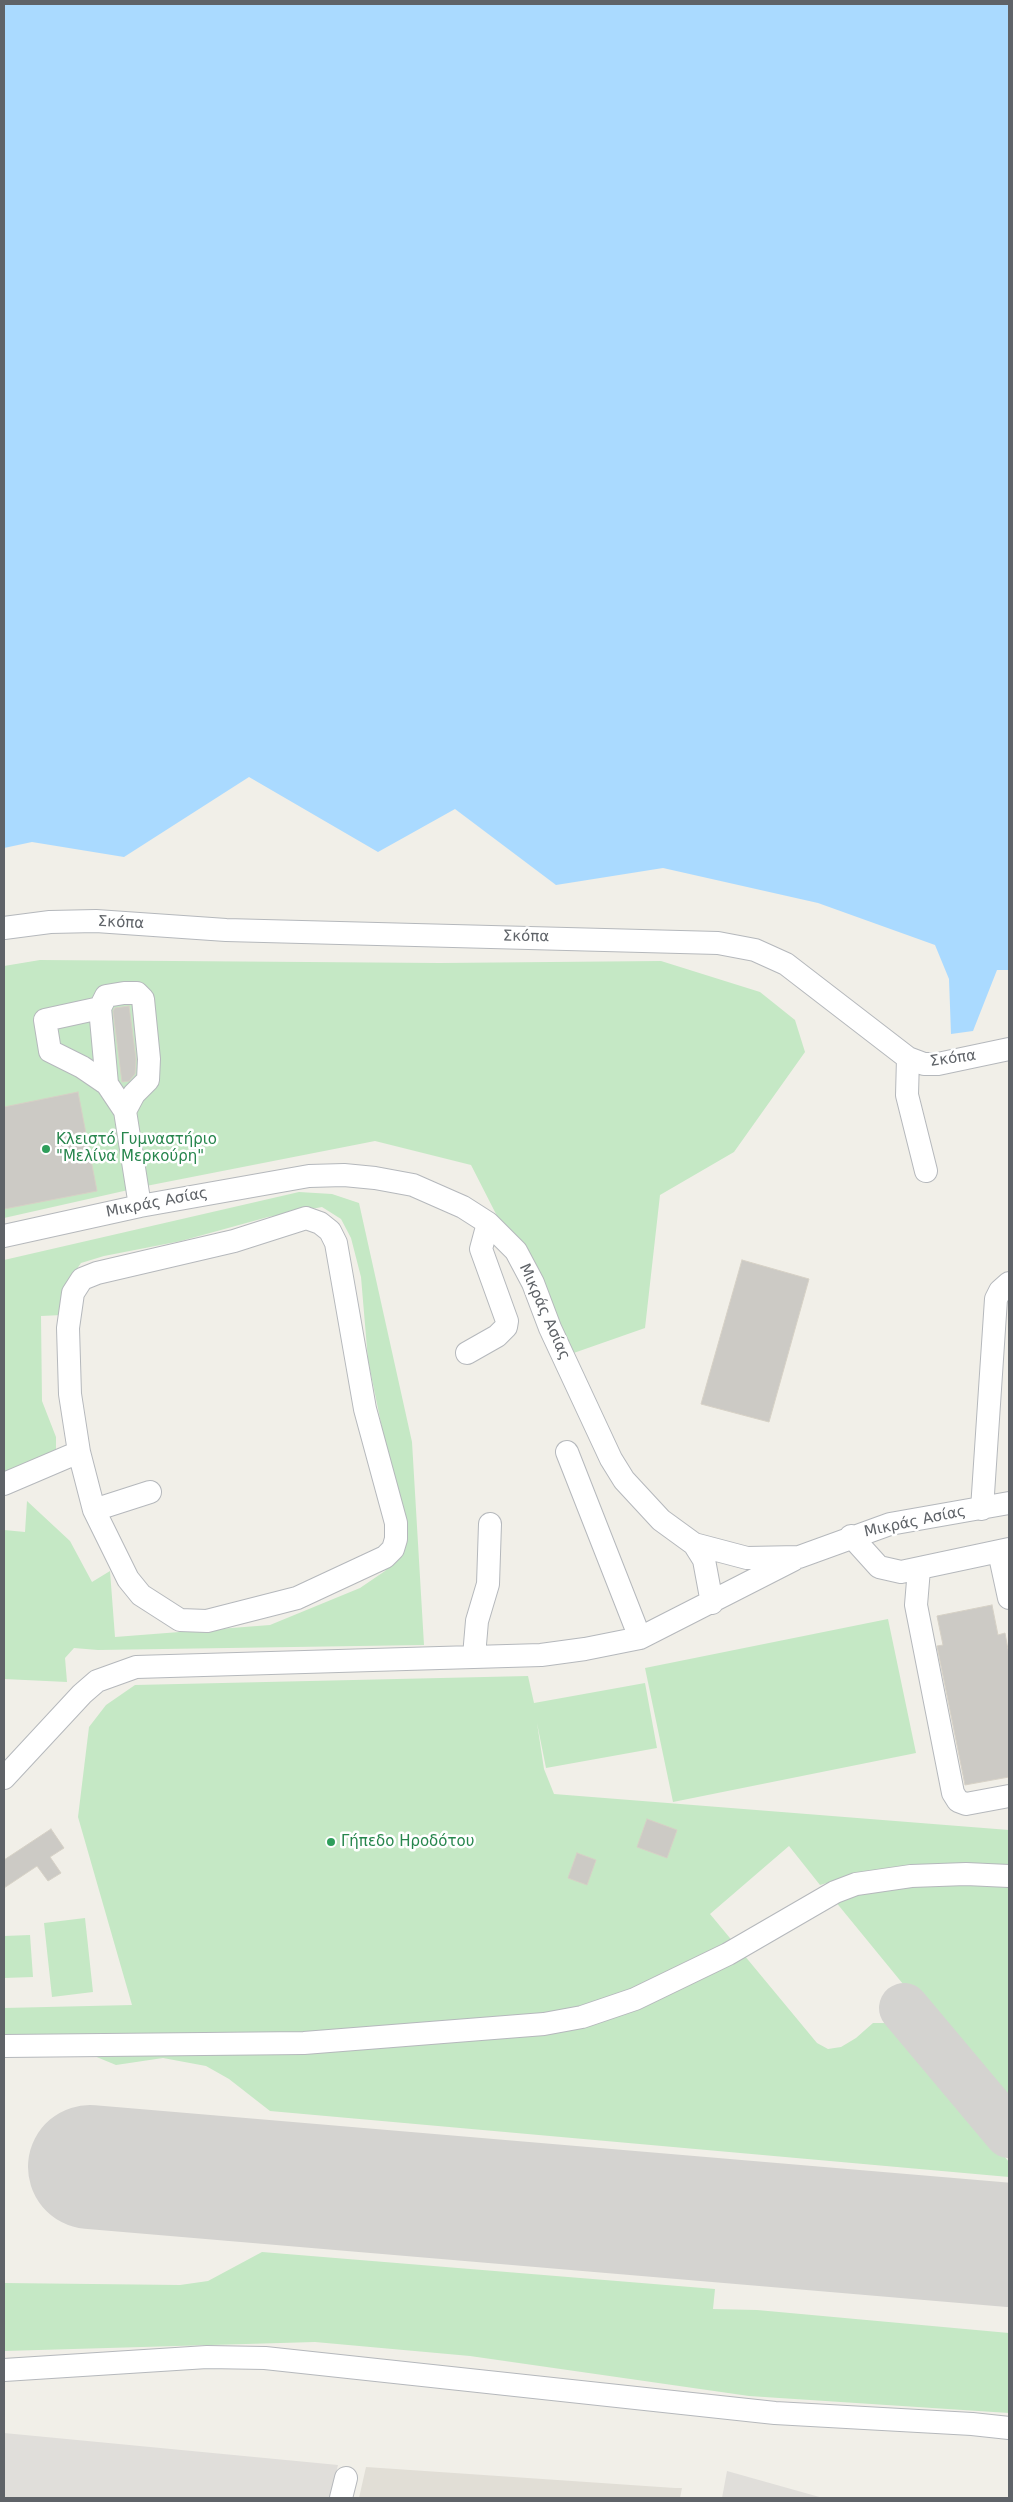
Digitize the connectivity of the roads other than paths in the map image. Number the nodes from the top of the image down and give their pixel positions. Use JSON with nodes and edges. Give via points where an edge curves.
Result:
{"nodes":[{"id":1,"x":4,"y":928,"type":"edge"},
{"id":2,"x":100,"y":1008,"type":"junction"},
{"id":3,"x":1009,"y":1049,"type":"edge"},
{"id":4,"x":908,"y":1058,"type":"junction"},
{"id":5,"x":107,"y":1084,"type":"junction"},
{"id":6,"x":125,"y":1111,"type":"junction"},
{"id":7,"x":926,"y":1171,"type":"dead end"},
{"id":8,"x":140,"y":1206,"type":"junction"},
{"id":9,"x":488,"y":1223,"type":"junction"},
{"id":10,"x":4,"y":1236,"type":"edge"},
{"id":11,"x":1009,"y":1283,"type":"edge"},
{"id":12,"x":467,"y":1353,"type":"dead end"},
{"id":13,"x":1000,"y":1357,"type":"edge"},
{"id":14,"x":79,"y":1452,"type":"junction"},
{"id":15,"x":566,"y":1452,"type":"dead end"},
{"id":16,"x":4,"y":1484,"type":"edge"},
{"id":17,"x":150,"y":1492,"type":"dead end"},
{"id":18,"x":1009,"y":1503,"type":"edge"},
{"id":19,"x":982,"y":1509,"type":"junction"},
{"id":20,"x":94,"y":1510,"type":"junction"},
{"id":21,"x":490,"y":1524,"type":"dead end"},
{"id":22,"x":851,"y":1536,"type":"junction"},
{"id":23,"x":694,"y":1544,"type":"junction"},
{"id":24,"x":1004,"y":1551,"type":"edge"},
{"id":25,"x":799,"y":1557,"type":"junction"},
{"id":26,"x":919,"y":1569,"type":"junction"},
{"id":27,"x":1009,"y":1598,"type":"edge"},
{"id":28,"x":712,"y":1603,"type":"junction"},
{"id":29,"x":640,"y":1638,"type":"junction"},
{"id":30,"x":474,"y":1656,"type":"junction"},
{"id":31,"x":4,"y":1778,"type":"edge"},
{"id":32,"x":1009,"y":1796,"type":"edge"},
{"id":33,"x":1009,"y":1876,"type":"edge"},
{"id":34,"x":4,"y":2046,"type":"edge"},
{"id":35,"x":4,"y":2370,"type":"edge"},
{"id":36,"x":1009,"y":2428,"type":"edge"}],
"edges":[{"from":1,"to":4,"type":"street","name":"Σκόπα","via":[[96,921],[226,930],[718,943],[755,950],[786,964]]},
{"from":2,"to":5,"type":"street"},
{"from":2,"to":5,"type":"street","via":[[46,1020],[50,1051]]},
{"from":2,"to":6,"type":"street","via":[[106,996],[124,992],[137,994],[143,999],[148,1080],[134,1094]]},
{"from":3,"to":4,"type":"street","name":"Σκόπα","via":[[938,1064],[924,1064]]},
{"from":4,"to":7,"type":"street","via":[[906,1095]]},
{"from":5,"to":6,"type":"street"},
{"from":6,"to":8,"type":"street"},
{"from":8,"to":9,"type":"street","name":"Μικράς Ασίας","via":[[309,1176],[344,1175],[412,1185],[463,1207]]},
{"from":8,"to":10,"type":"street","name":"Μικράς Ασίας"},
{"from":9,"to":12,"type":"street","via":[[481,1249],[507,1321],[506,1328]]},
{"from":9,"to":23,"type":"street","name":"Μικράς Ασίας","via":[[516,1251],[526,1268],[605,1447],[624,1480],[661,1520]]},
{"from":11,"to":13,"type":"street","via":[[996,1299]]},
{"from":13,"to":19,"type":"street"},
{"from":14,"to":16,"type":"street"},
{"from":14,"to":20,"type":"street"},
{"from":14,"to":20,"type":"street","via":[[68,1380],[68,1328],[73,1293],[82,1279],[234,1241],[306,1218],[330,1231],[336,1243],[365,1409],[396,1523],[393,1549],[384,1557],[297,1598],[207,1620],[180,1620],[141,1596],[128,1579]]},
{"from":15,"to":29,"type":"street"},
{"from":17,"to":20,"type":"street"},
{"from":18,"to":19,"type":"street","name":"Μικράς Ασίας"},
{"from":19,"to":22,"type":"street","name":"Μικράς Ασίας","via":[[890,1524]]},
{"from":21,"to":30,"type":"street","via":[[488,1584],[477,1620]]},
{"from":22,"to":25,"type":"street","name":"Μικράς Ασίας"},
{"from":22,"to":26,"type":"street","via":[[879,1567],[900,1572]]},
{"from":23,"to":25,"type":"street","name":"Μικράς Ασίας","via":[[746,1558]]},
{"from":23,"to":28,"type":"street","via":[[704,1560]]},
{"from":24,"to":26,"type":"street"},
{"from":24,"to":27,"type":"street"},
{"from":25,"to":28,"type":"street"},
{"from":26,"to":32,"type":"street","via":[[916,1605],[953,1792],[958,1801],[966,1804]]},
{"from":28,"to":29,"type":"street"},
{"from":29,"to":30,"type":"street","via":[[541,1655]]},
{"from":30,"to":31,"type":"street","via":[[136,1667],[97,1681]]},
{"from":33,"to":34,"type":"street","via":[[911,1876],[856,1884],[835,1892],[728,1954],[635,2000],[582,2017],[544,2024],[304,2042]]},
{"from":35,"to":36,"type":"street","via":[[190,2358],[265,2358],[766,2412]]}]}
